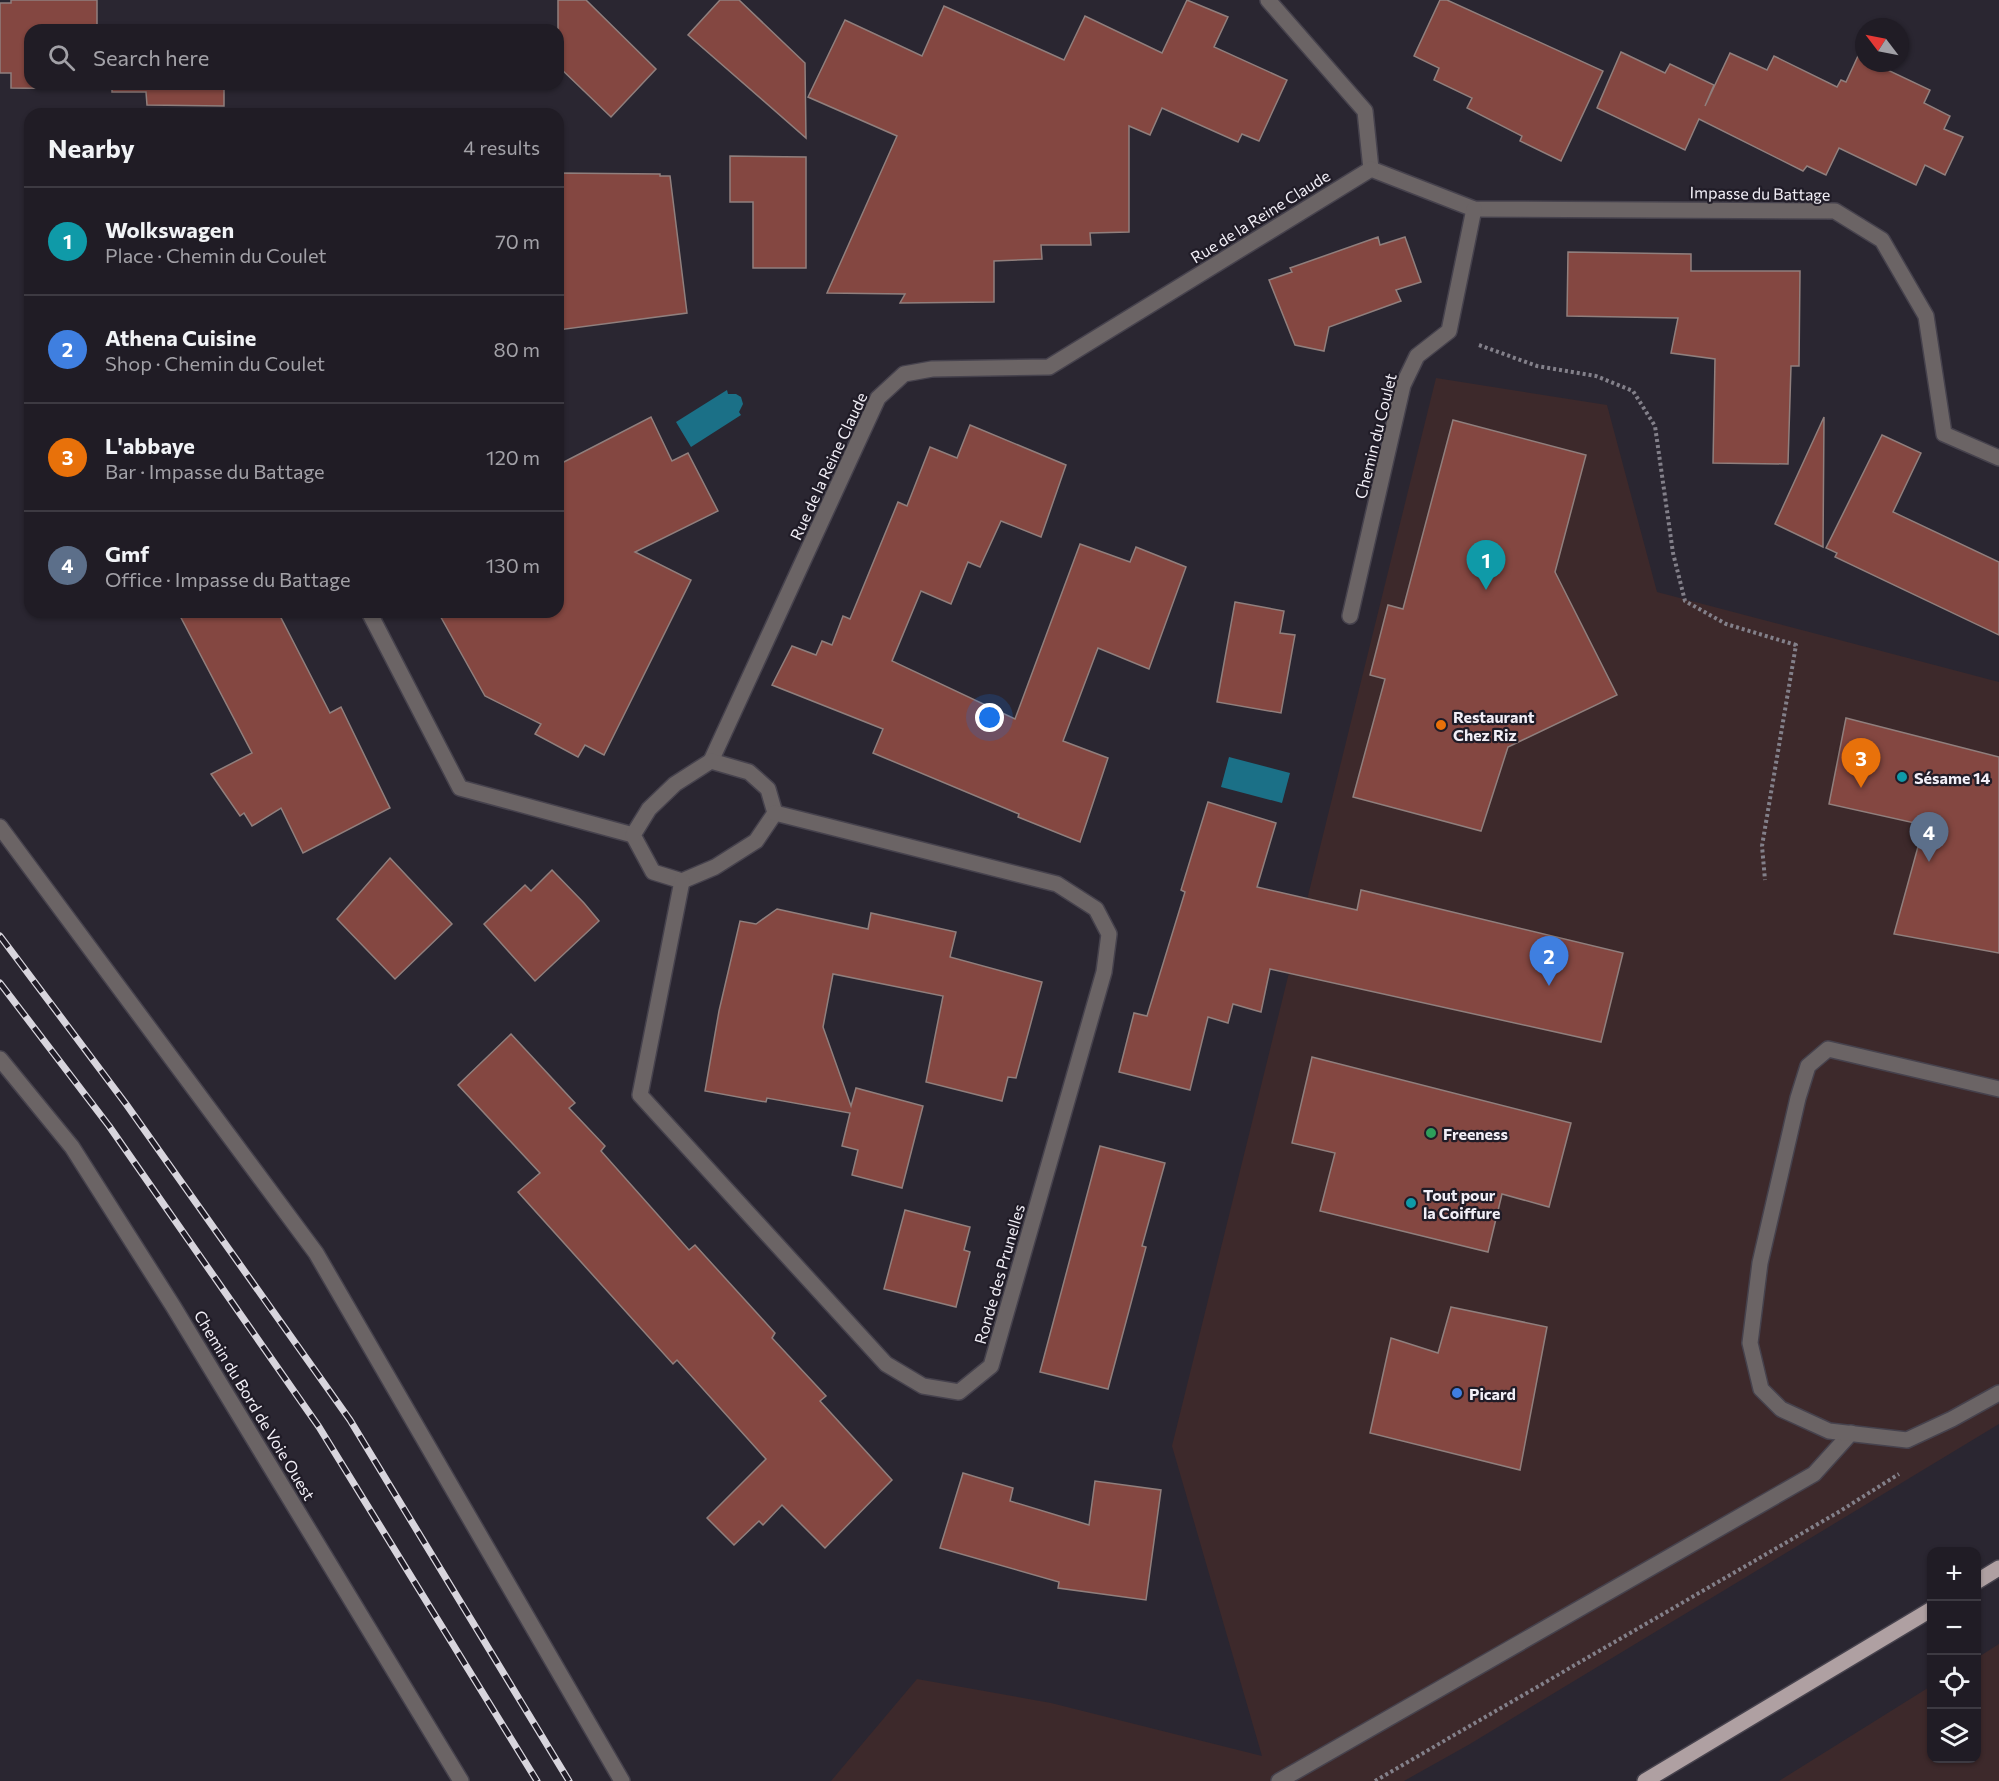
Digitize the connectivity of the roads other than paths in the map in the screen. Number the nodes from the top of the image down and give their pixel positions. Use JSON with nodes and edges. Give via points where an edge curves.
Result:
{"nodes":[{"id":1,"x":1268,"y":0,"type":"edge"},
{"id":2,"x":1371,"y":169,"type":"junction"},
{"id":3,"x":1474,"y":208,"type":"junction"},
{"id":4,"x":1999,"y":458,"type":"edge"},
{"id":5,"x":1350,"y":616,"type":"dead end"},
{"id":6,"x":372,"y":618,"type":"edge"},
{"id":7,"x":711,"y":761,"type":"junction"},
{"id":8,"x":775,"y":813,"type":"junction"},
{"id":9,"x":0,"y":827,"type":"edge"},
{"id":10,"x":633,"y":835,"type":"junction"},
{"id":11,"x":682,"y":881,"type":"junction"},
{"id":12,"x":0,"y":1059,"type":"edge"},
{"id":13,"x":1999,"y":1089,"type":"edge"},
{"id":14,"x":1999,"y":1393,"type":"edge"},
{"id":15,"x":1851,"y":1433,"type":"junction"},
{"id":16,"x":1999,"y":1568,"type":"edge"},
{"id":17,"x":1981,"y":1579,"type":"edge"},
{"id":18,"x":1927,"y":1612,"type":"edge"},
{"id":19,"x":461,"y":1781,"type":"edge"},
{"id":20,"x":622,"y":1781,"type":"edge"},
{"id":21,"x":1279,"y":1781,"type":"edge"},
{"id":22,"x":1645,"y":1781,"type":"edge"}],
"edges":[{"from":1,"to":2,"type":"street","via":[[1365,111]]},
{"from":2,"to":3,"type":"street","name":"Impasse du Battage"},
{"from":2,"to":7,"type":"street","name":"Rue de la Reine Claude","via":[[1049,367],[932,369],[904,375],[878,398]]},
{"from":3,"to":4,"type":"street","name":"Impasse du Battage","via":[[1835,211],[1882,240],[1926,316],[1944,434]]},
{"from":3,"to":5,"type":"street","name":"Chemin du Coulet","via":[[1449,331],[1418,356],[1403,385]]},
{"from":6,"to":10,"type":"street","via":[[460,788]]},
{"from":7,"to":8,"type":"street","via":[[749,772],[768,789]]},
{"from":7,"to":10,"type":"street","via":[[675,784],[649,809]]},
{"from":8,"to":11,"type":"street","via":[[756,841],[715,867]]},
{"from":8,"to":11,"type":"street","name":"Ronde des Prunelles","via":[[1057,884],[1096,909],[1109,934],[1104,972],[992,1366],[959,1392],[923,1386],[886,1364],[640,1095]]},
{"from":9,"to":20,"type":"street","via":[[316,1253]]},
{"from":10,"to":11,"type":"street","via":[[652,872]]},
{"from":12,"to":19,"type":"street","name":"Chemin du Bord de Voie Ouest","via":[[72,1147],[167,1296]]},
{"from":13,"to":15,"type":"street","via":[[1828,1049],[1808,1066],[1760,1263],[1750,1343],[1761,1389],[1781,1409],[1829,1431]]},
{"from":14,"to":15,"type":"street","via":[[1907,1440]]},
{"from":15,"to":21,"type":"street","via":[[1814,1474]]},
{"from":16,"to":17,"type":"main road"},
{"from":18,"to":22,"type":"main road"}]}
